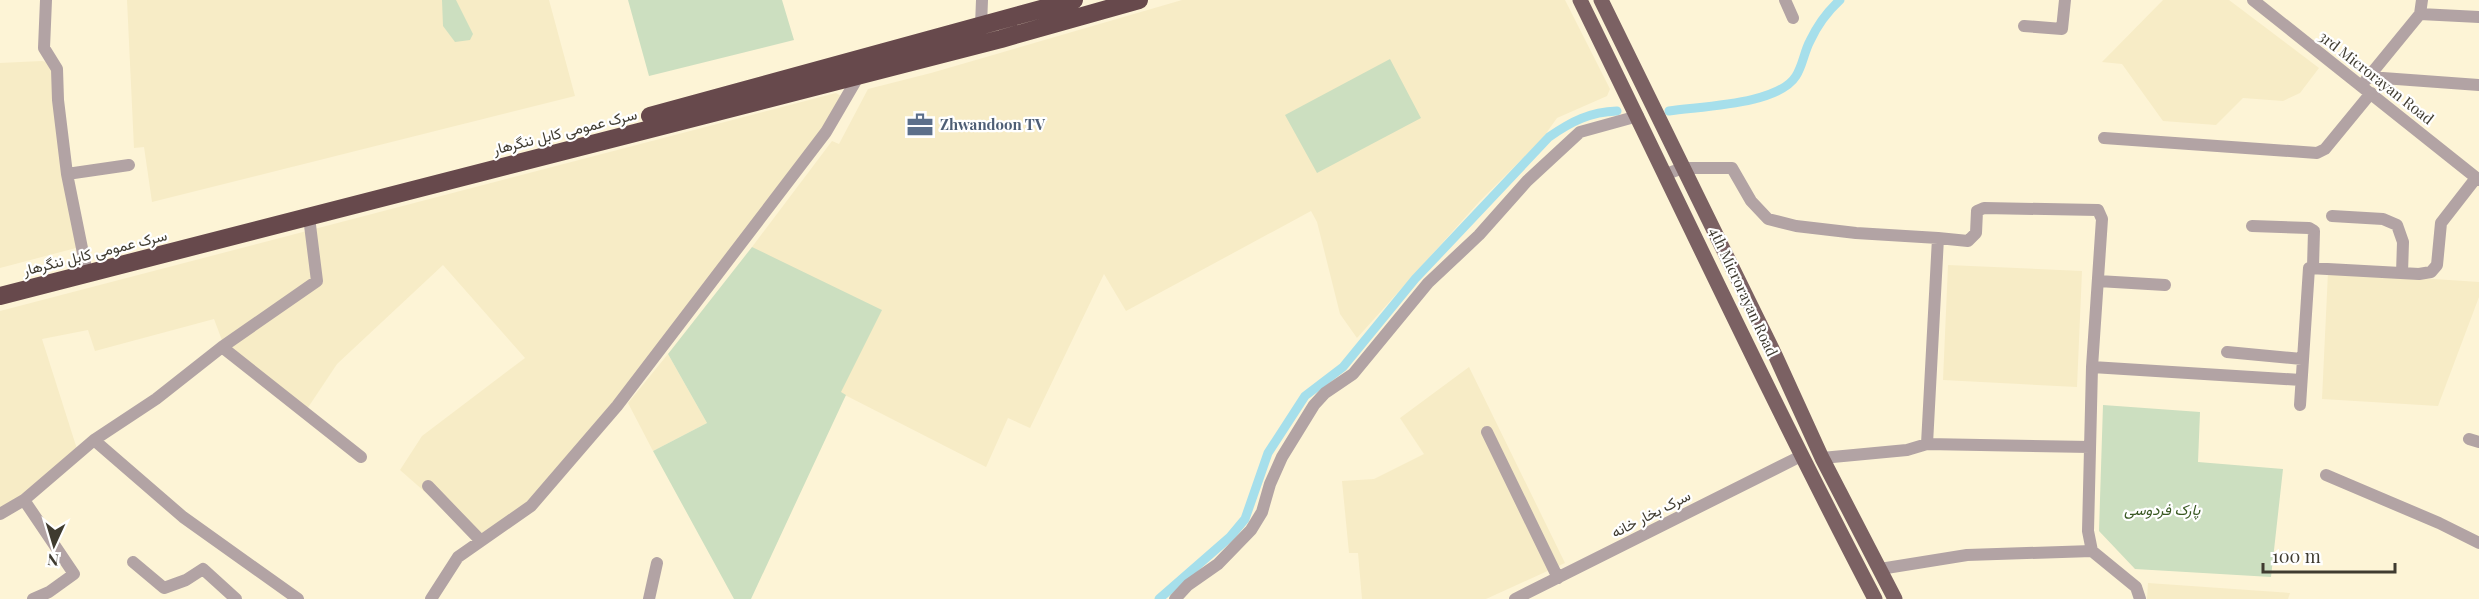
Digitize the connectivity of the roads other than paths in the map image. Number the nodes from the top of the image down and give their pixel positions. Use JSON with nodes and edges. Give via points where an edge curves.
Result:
{"nodes":[{"id":1,"x":46,"y":0,"type":"edge"},
{"id":2,"x":982,"y":0,"type":"edge"},
{"id":3,"x":1074,"y":0,"type":"edge"},
{"id":4,"x":1139,"y":0,"type":"edge"},
{"id":5,"x":1580,"y":0,"type":"edge"},
{"id":6,"x":1601,"y":0,"type":"edge"},
{"id":7,"x":1785,"y":0,"type":"edge"},
{"id":8,"x":2065,"y":0,"type":"edge"},
{"id":9,"x":2253,"y":0,"type":"edge"},
{"id":10,"x":2422,"y":0,"type":"edge"},
{"id":11,"x":2420,"y":14,"type":"junction"},
{"id":12,"x":2479,"y":17,"type":"edge"},
{"id":13,"x":1793,"y":18,"type":"dead end"},
{"id":14,"x":981,"y":26,"type":"junction"},
{"id":15,"x":2024,"y":26,"type":"dead end"},
{"id":16,"x":861,"y":67,"type":"junction"},
{"id":17,"x":2365,"y":81,"type":"junction"},
{"id":18,"x":2479,"y":85,"type":"edge"},
{"id":19,"x":2371,"y":93,"type":"junction"},
{"id":20,"x":1638,"y":116,"type":"junction"},
{"id":21,"x":2104,"y":138,"type":"dead end"},
{"id":22,"x":129,"y":165,"type":"dead end"},
{"id":23,"x":1683,"y":168,"type":"junction"},
{"id":24,"x":67,"y":174,"type":"junction"},
{"id":25,"x":1666,"y":174,"type":"junction"},
{"id":26,"x":2477,"y":179,"type":"edge"},
{"id":27,"x":2332,"y":216,"type":"dead end"},
{"id":28,"x":309,"y":217,"type":"junction"},
{"id":29,"x":2252,"y":226,"type":"dead end"},
{"id":30,"x":1938,"y":238,"type":"junction"},
{"id":31,"x":85,"y":263,"type":"junction"},
{"id":32,"x":2313,"y":267,"type":"junction"},
{"id":33,"x":2402,"y":273,"type":"junction"},
{"id":34,"x":2098,"y":281,"type":"junction"},
{"id":35,"x":0,"y":285,"type":"edge"},
{"id":36,"x":2165,"y":285,"type":"dead end"},
{"id":37,"x":0,"y":296,"type":"edge"},
{"id":38,"x":222,"y":347,"type":"junction"},
{"id":39,"x":2227,"y":352,"type":"dead end"},
{"id":40,"x":2302,"y":359,"type":"junction"},
{"id":41,"x":2092,"y":367,"type":"junction"},
{"id":42,"x":2301,"y":380,"type":"junction"},
{"id":43,"x":2300,"y":405,"type":"dead end"},
{"id":44,"x":1487,"y":432,"type":"dead end"},
{"id":45,"x":94,"y":440,"type":"junction"},
{"id":46,"x":1927,"y":444,"type":"junction"},
{"id":47,"x":2090,"y":447,"type":"junction"},
{"id":48,"x":1801,"y":456,"type":"junction"},
{"id":49,"x":361,"y":457,"type":"dead end"},
{"id":50,"x":1822,"y":458,"type":"junction"},
{"id":51,"x":2326,"y":475,"type":"dead end"},
{"id":52,"x":428,"y":486,"type":"dead end"},
{"id":53,"x":24,"y":500,"type":"junction"},
{"id":54,"x":0,"y":514,"type":"edge"},
{"id":55,"x":481,"y":541,"type":"junction"},
{"id":56,"x":2479,"y":543,"type":"edge"},
{"id":57,"x":2092,"y":550,"type":"junction"},
{"id":58,"x":133,"y":562,"type":"dead end"},
{"id":59,"x":657,"y":563,"type":"dead end"},
{"id":60,"x":1880,"y":569,"type":"junction"},
{"id":61,"x":1558,"y":578,"type":"junction"},
{"id":62,"x":33,"y":599,"type":"edge"},
{"id":63,"x":236,"y":599,"type":"edge"},
{"id":64,"x":298,"y":599,"type":"edge"},
{"id":65,"x":431,"y":599,"type":"edge"},
{"id":66,"x":649,"y":599,"type":"edge"},
{"id":67,"x":1175,"y":599,"type":"edge"},
{"id":68,"x":1515,"y":599,"type":"edge"},
{"id":69,"x":1875,"y":599,"type":"edge"},
{"id":70,"x":1895,"y":599,"type":"edge"},
{"id":71,"x":2140,"y":599,"type":"edge"}],
"edges":[{"from":1,"to":24,"type":"street","via":[[44,48],[57,69]]},
{"from":2,"to":14,"type":"street"},
{"from":3,"to":14,"type":"highway"},
{"from":4,"to":16,"type":"highway","name":"سرک عمومی کابل ننگرهار","via":[[1022,34]]},
{"from":5,"to":20,"type":"main road","name":"4th Microrayan Road"},
{"from":6,"to":23,"type":"main road","name":"4th Microrayan Road"},
{"from":7,"to":13,"type":"street"},
{"from":8,"to":15,"type":"street","via":[[2062,29]]},
{"from":9,"to":17,"type":"street","name":"3rd Microrayan Road"},
{"from":10,"to":11,"type":"street"},
{"from":11,"to":12,"type":"street"},
{"from":11,"to":17,"type":"street"},
{"from":14,"to":16,"type":"highway","via":[[880,52]]},
{"from":16,"to":28,"type":"highway","name":"سرک عمومی کابل ننگرهار"},
{"from":16,"to":31,"type":"highway","name":"سرک عمومی کابل ننگرهار","via":[[804,75]]},
{"from":16,"to":55,"type":"street","via":[[826,132],[617,406],[539,498]]},
{"from":17,"to":18,"type":"street"},
{"from":17,"to":19,"type":"street","name":"3rd Microrayan Road"},
{"from":19,"to":21,"type":"street","via":[[2325,149],[2317,153]]},
{"from":19,"to":26,"type":"street","name":"3rd Microrayan Road"},
{"from":20,"to":25,"type":"main road","name":"4th Microrayan Road"},
{"from":20,"to":67,"type":"street","via":[[1580,132],[1428,283],[1353,374],[1314,405],[1282,457],[1262,512],[1251,530]]},
{"from":22,"to":24,"type":"street"},
{"from":23,"to":25,"type":"street"},
{"from":23,"to":30,"type":"street","via":[[1732,168],[1751,201],[1768,219],[1846,232]]},
{"from":23,"to":50,"type":"main road","name":"4th Microrayan Road"},
{"from":24,"to":31,"type":"street"},
{"from":25,"to":48,"type":"main road","name":"4th Microrayan Road"},
{"from":26,"to":33,"type":"street","via":[[2441,223],[2435,269]]},
{"from":27,"to":33,"type":"street","via":[[2383,219],[2397,225],[2403,242]]},
{"from":28,"to":37,"type":"highway","name":"سرک عمومی کابل ننگرهار"},
{"from":28,"to":38,"type":"street","via":[[317,281]]},
{"from":29,"to":32,"type":"street","via":[[2314,231]]},
{"from":30,"to":34,"type":"street","via":[[1968,240],[1976,233],[1977,212],[1984,207],[2098,210],[2102,214]]},
{"from":30,"to":46,"type":"street"},
{"from":31,"to":35,"type":"highway","name":"سرک عمومی کابل ننگرهار"},
{"from":32,"to":33,"type":"street"},
{"from":32,"to":40,"type":"street","via":[[2306,272]]},
{"from":34,"to":36,"type":"street"},
{"from":34,"to":41,"type":"street"},
{"from":38,"to":45,"type":"street","via":[[156,399]]},
{"from":38,"to":49,"type":"street"},
{"from":39,"to":40,"type":"street"},
{"from":40,"to":42,"type":"street"},
{"from":41,"to":42,"type":"street"},
{"from":41,"to":47,"type":"street"},
{"from":42,"to":43,"type":"street"},
{"from":44,"to":61,"type":"street"},
{"from":45,"to":53,"type":"street"},
{"from":45,"to":64,"type":"street","via":[[183,517]]},
{"from":46,"to":47,"type":"street"},
{"from":46,"to":50,"type":"street","via":[[1907,450]]},
{"from":47,"to":57,"type":"street","via":[[2088,531]]},
{"from":48,"to":61,"type":"street","name":"سرک بخار خانه"},
{"from":48,"to":69,"type":"main road","name":"4th Microrayan Road"},
{"from":50,"to":60,"type":"main road","name":"4th Microrayan Road"},
{"from":51,"to":56,"type":"street"},
{"from":52,"to":55,"type":"street"},
{"from":53,"to":54,"type":"street"},
{"from":53,"to":62,"type":"street","via":[[74,574]]},
{"from":55,"to":65,"type":"street","via":[[458,557]]},
{"from":57,"to":60,"type":"street","via":[[1968,555]]},
{"from":57,"to":71,"type":"street","via":[[2136,587]]},
{"from":58,"to":63,"type":"street","via":[[164,588],[203,569]]},
{"from":59,"to":66,"type":"street"},
{"from":60,"to":70,"type":"main road","name":"4th Microrayan Road"},
{"from":61,"to":68,"type":"street","name":"سرک بخار خانه"}]}
